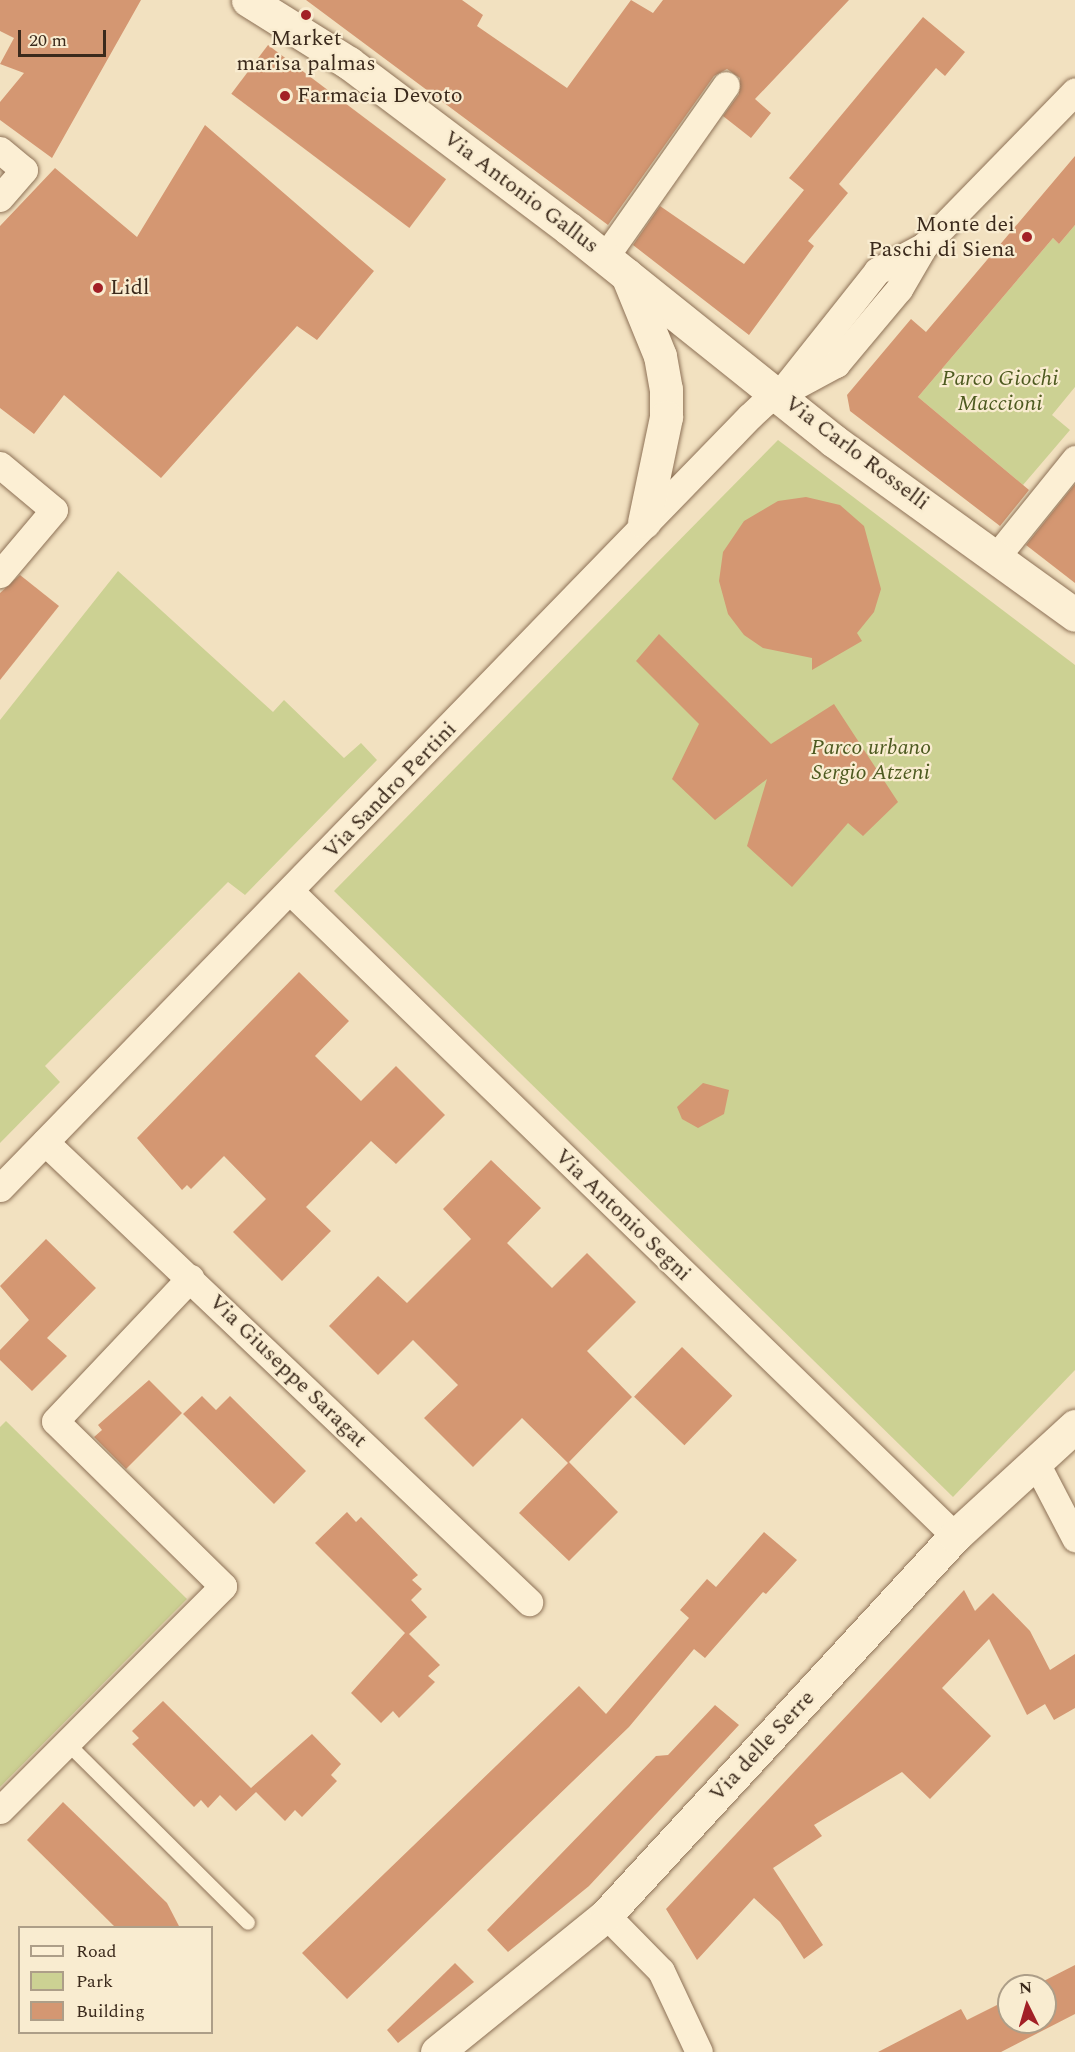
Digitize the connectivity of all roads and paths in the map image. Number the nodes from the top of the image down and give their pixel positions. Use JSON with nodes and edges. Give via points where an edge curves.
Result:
{"nodes":[{"id":1,"x":248,"y":0,"type":"edge"},
{"id":2,"x":726,"y":86,"type":"dead end"},
{"id":3,"x":1075,"y":91,"type":"edge"},
{"id":4,"x":1066,"y":120,"type":"edge"},
{"id":5,"x":0,"y":150,"type":"edge"},
{"id":6,"x":0,"y":198,"type":"edge"},
{"id":7,"x":625,"y":272,"type":"junction"},
{"id":8,"x":780,"y":394,"type":"junction"},
{"id":9,"x":1075,"y":459,"type":"edge"},
{"id":10,"x":0,"y":465,"type":"edge"},
{"id":11,"x":644,"y":522,"type":"junction"},
{"id":12,"x":996,"y":557,"type":"junction"},
{"id":13,"x":0,"y":574,"type":"edge"},
{"id":14,"x":1075,"y":615,"type":"edge"},
{"id":15,"x":292,"y":893,"type":"junction"},
{"id":16,"x":45,"y":1142,"type":"junction"},
{"id":17,"x":0,"y":1188,"type":"edge"},
{"id":18,"x":190,"y":1278,"type":"junction"},
{"id":19,"x":1075,"y":1426,"type":"edge"},
{"id":20,"x":1036,"y":1463,"type":"junction"},
{"id":21,"x":955,"y":1536,"type":"junction"},
{"id":22,"x":1075,"y":1539,"type":"edge"},
{"id":23,"x":529,"y":1602,"type":"dead end"},
{"id":24,"x":67,"y":1743,"type":"junction"},
{"id":25,"x":0,"y":1810,"type":"edge"},
{"id":26,"x":606,"y":1915,"type":"junction"},
{"id":27,"x":248,"y":1923,"type":"dead end"},
{"id":28,"x":437,"y":2052,"type":"edge"},
{"id":29,"x":699,"y":2052,"type":"edge"}],
"edges":[{"from":1,"to":7,"type":"street","name":"Via Antonio Gallus","via":[[349,63]]},
{"from":2,"to":7,"type":"street"},
{"from":3,"to":4,"type":"street","name":"Via Sandro Pertini"},
{"from":4,"to":8,"type":"street","name":"Via Sandro Pertini","via":[[924,246],[877,271]]},
{"from":5,"to":6,"type":"street","via":[[24,170]]},
{"from":7,"to":8,"type":"street","name":"Via Carlo Rosselli"},
{"from":7,"to":11,"type":"street","via":[[660,356],[666,389],[666,417]]},
{"from":8,"to":11,"type":"street","name":"Via Sandro Pertini","via":[[765,402]]},
{"from":8,"to":12,"type":"street","name":"Via Carlo Rosselli"},
{"from":9,"to":12,"type":"street"},
{"from":10,"to":13,"type":"street","via":[[54,510]]},
{"from":11,"to":15,"type":"street","name":"Via Sandro Pertini"},
{"from":12,"to":14,"type":"street","name":"Via Carlo Rosselli"},
{"from":15,"to":16,"type":"street","name":"Via Sandro Pertini"},
{"from":15,"to":21,"type":"street","name":"Via Antonio Segni"},
{"from":16,"to":17,"type":"street","name":"Via Sandro Pertini"},
{"from":16,"to":18,"type":"street","name":"Via Giuseppe Saragat"},
{"from":18,"to":23,"type":"street","name":"Via Giuseppe Saragat"},
{"from":18,"to":24,"type":"street","via":[[55,1421],[223,1586]]},
{"from":19,"to":20,"type":"street","name":"Via delle Serre"},
{"from":20,"to":21,"type":"street","name":"Via delle Serre"},
{"from":20,"to":22,"type":"street"},
{"from":21,"to":26,"type":"street","name":"Via delle Serre"},
{"from":24,"to":25,"type":"street"},
{"from":24,"to":27,"type":"lane"},
{"from":26,"to":28,"type":"street","name":"Via delle Serre"},
{"from":26,"to":29,"type":"street","via":[[661,1971]]}]}
